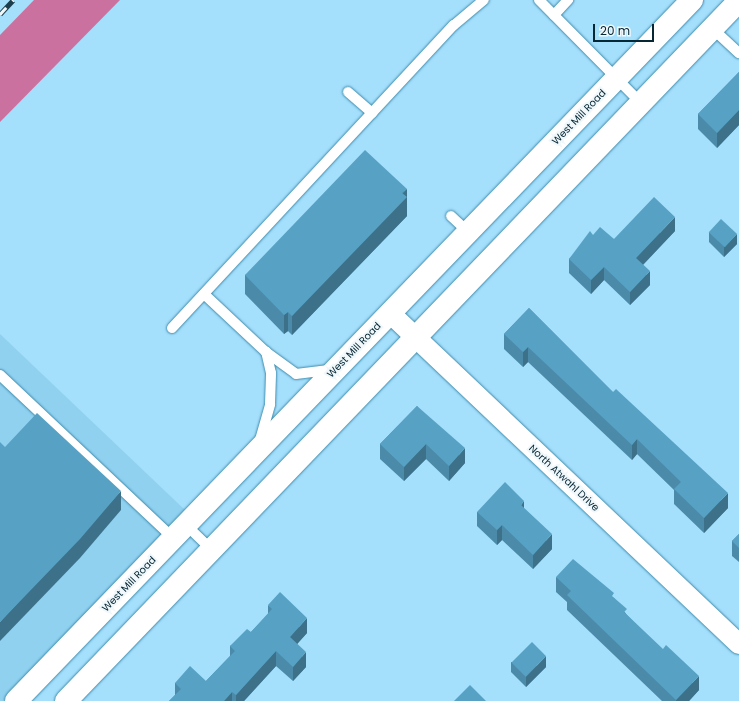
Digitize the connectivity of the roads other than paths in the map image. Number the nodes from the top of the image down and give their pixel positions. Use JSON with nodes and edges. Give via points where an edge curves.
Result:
{"nodes":[{"id":1,"x":484,"y":0,"type":"edge"},
{"id":2,"x":539,"y":0,"type":"edge"},
{"id":3,"x":568,"y":0,"type":"edge"},
{"id":4,"x":692,"y":0,"type":"edge"},
{"id":5,"x":739,"y":1,"type":"edge"},
{"id":6,"x":554,"y":15,"type":"junction"},
{"id":7,"x":712,"y":28,"type":"junction"},
{"id":8,"x":739,"y":54,"type":"edge"},
{"id":9,"x":616,"y":79,"type":"junction"},
{"id":10,"x":348,"y":92,"type":"dead end"},
{"id":11,"x":641,"y":102,"type":"junction"},
{"id":12,"x":372,"y":113,"type":"junction"},
{"id":13,"x":451,"y":216,"type":"dead end"},
{"id":14,"x":468,"y":232,"type":"junction"},
{"id":15,"x":204,"y":294,"type":"junction"},
{"id":16,"x":390,"y":313,"type":"junction"},
{"id":17,"x":172,"y":328,"type":"dead end"},
{"id":18,"x":416,"y":338,"type":"junction"},
{"id":19,"x":266,"y":352,"type":"junction"},
{"id":20,"x":336,"y":369,"type":"junction"},
{"id":21,"x":0,"y":375,"type":"edge"},
{"id":22,"x":258,"y":450,"type":"junction"},
{"id":23,"x":179,"y":532,"type":"junction"},
{"id":24,"x":212,"y":550,"type":"junction"},
{"id":25,"x":739,"y":644,"type":"edge"},
{"id":26,"x":16,"y":701,"type":"edge"},
{"id":27,"x":66,"y":701,"type":"edge"}],
"edges":[{"from":1,"to":12,"type":"lane","via":[[454,25]]},
{"from":2,"to":6,"type":"lane"},
{"from":3,"to":6,"type":"lane"},
{"from":4,"to":9,"type":"main road","name":"West Mill Road"},
{"from":5,"to":7,"type":"main road"},
{"from":6,"to":9,"type":"lane"},
{"from":7,"to":8,"type":"lane"},
{"from":7,"to":11,"type":"main road"},
{"from":9,"to":11,"type":"lane"},
{"from":9,"to":14,"type":"main road","name":"West Mill Road"},
{"from":10,"to":12,"type":"lane"},
{"from":11,"to":18,"type":"main road"},
{"from":12,"to":15,"type":"lane"},
{"from":13,"to":14,"type":"lane"},
{"from":14,"to":16,"type":"main road","name":"West Mill Road"},
{"from":15,"to":17,"type":"lane"},
{"from":15,"to":19,"type":"lane"},
{"from":16,"to":18,"type":"street","name":"North Atwahl Drive"},
{"from":16,"to":20,"type":"main road","name":"West Mill Road"},
{"from":18,"to":24,"type":"main road"},
{"from":18,"to":25,"type":"street","name":"North Atwahl Drive"},
{"from":19,"to":20,"type":"lane","via":[[296,374]]},
{"from":19,"to":22,"type":"lane","via":[[271,373],[270,404]]},
{"from":20,"to":22,"type":"main road","name":"West Mill Road"},
{"from":21,"to":23,"type":"lane"},
{"from":22,"to":23,"type":"main road","name":"West Mill Road"},
{"from":23,"to":24,"type":"lane"},
{"from":23,"to":26,"type":"main road","name":"West Mill Road"},
{"from":24,"to":27,"type":"main road"}]}
